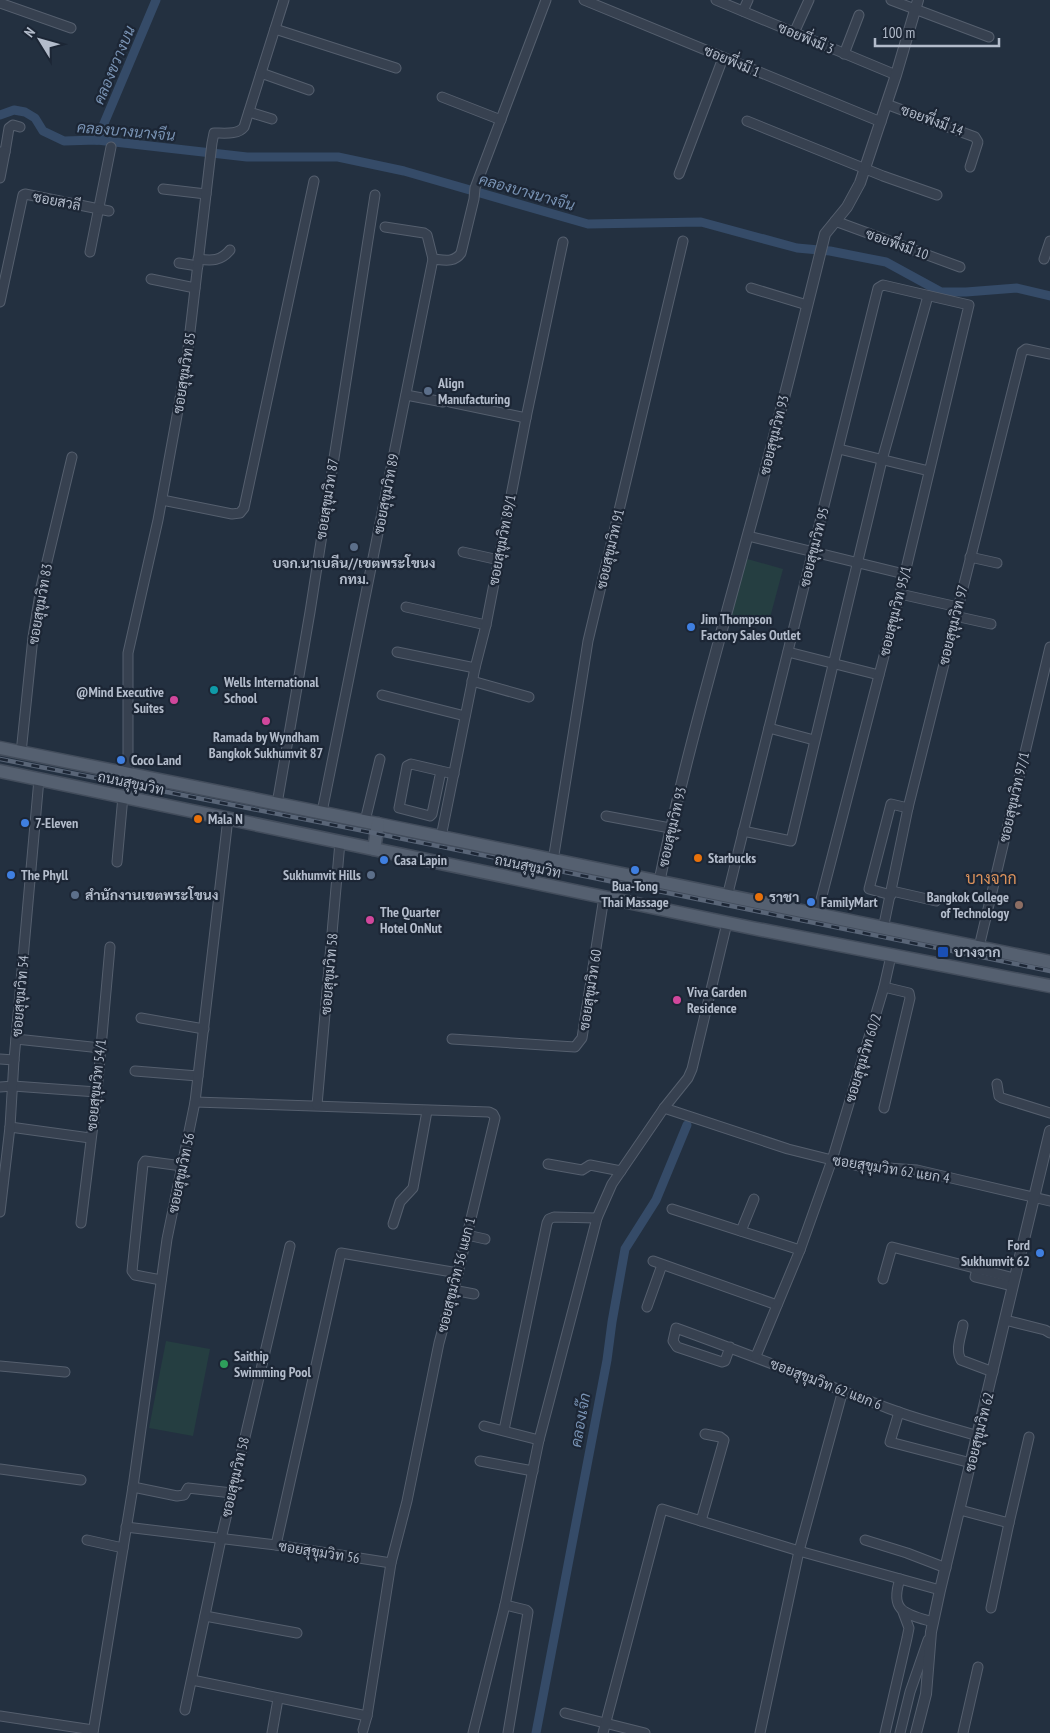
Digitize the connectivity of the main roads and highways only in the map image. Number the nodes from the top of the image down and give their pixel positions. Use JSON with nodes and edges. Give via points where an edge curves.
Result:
{"nodes":[{"id":1,"x":0,"y":748,"type":"edge"},
{"id":2,"x":0,"y":771,"type":"edge"},
{"id":3,"x":378,"y":824,"type":"junction"},
{"id":4,"x":374,"y":849,"type":"junction"},
{"id":5,"x":1050,"y":962,"type":"edge"},
{"id":6,"x":1050,"y":986,"type":"edge"}],
"edges":[{"from":1,"to":3,"type":"main road","name":"ถนนสุขุมวิท"},
{"from":2,"to":4,"type":"main road","name":"ถนนสุขุมวิท"},
{"from":3,"to":4,"type":"main road"},
{"from":3,"to":5,"type":"main road","name":"ถนนสุขุมวิท"},
{"from":4,"to":6,"type":"main road","name":"ถนนสุขุมวิท"}]}
